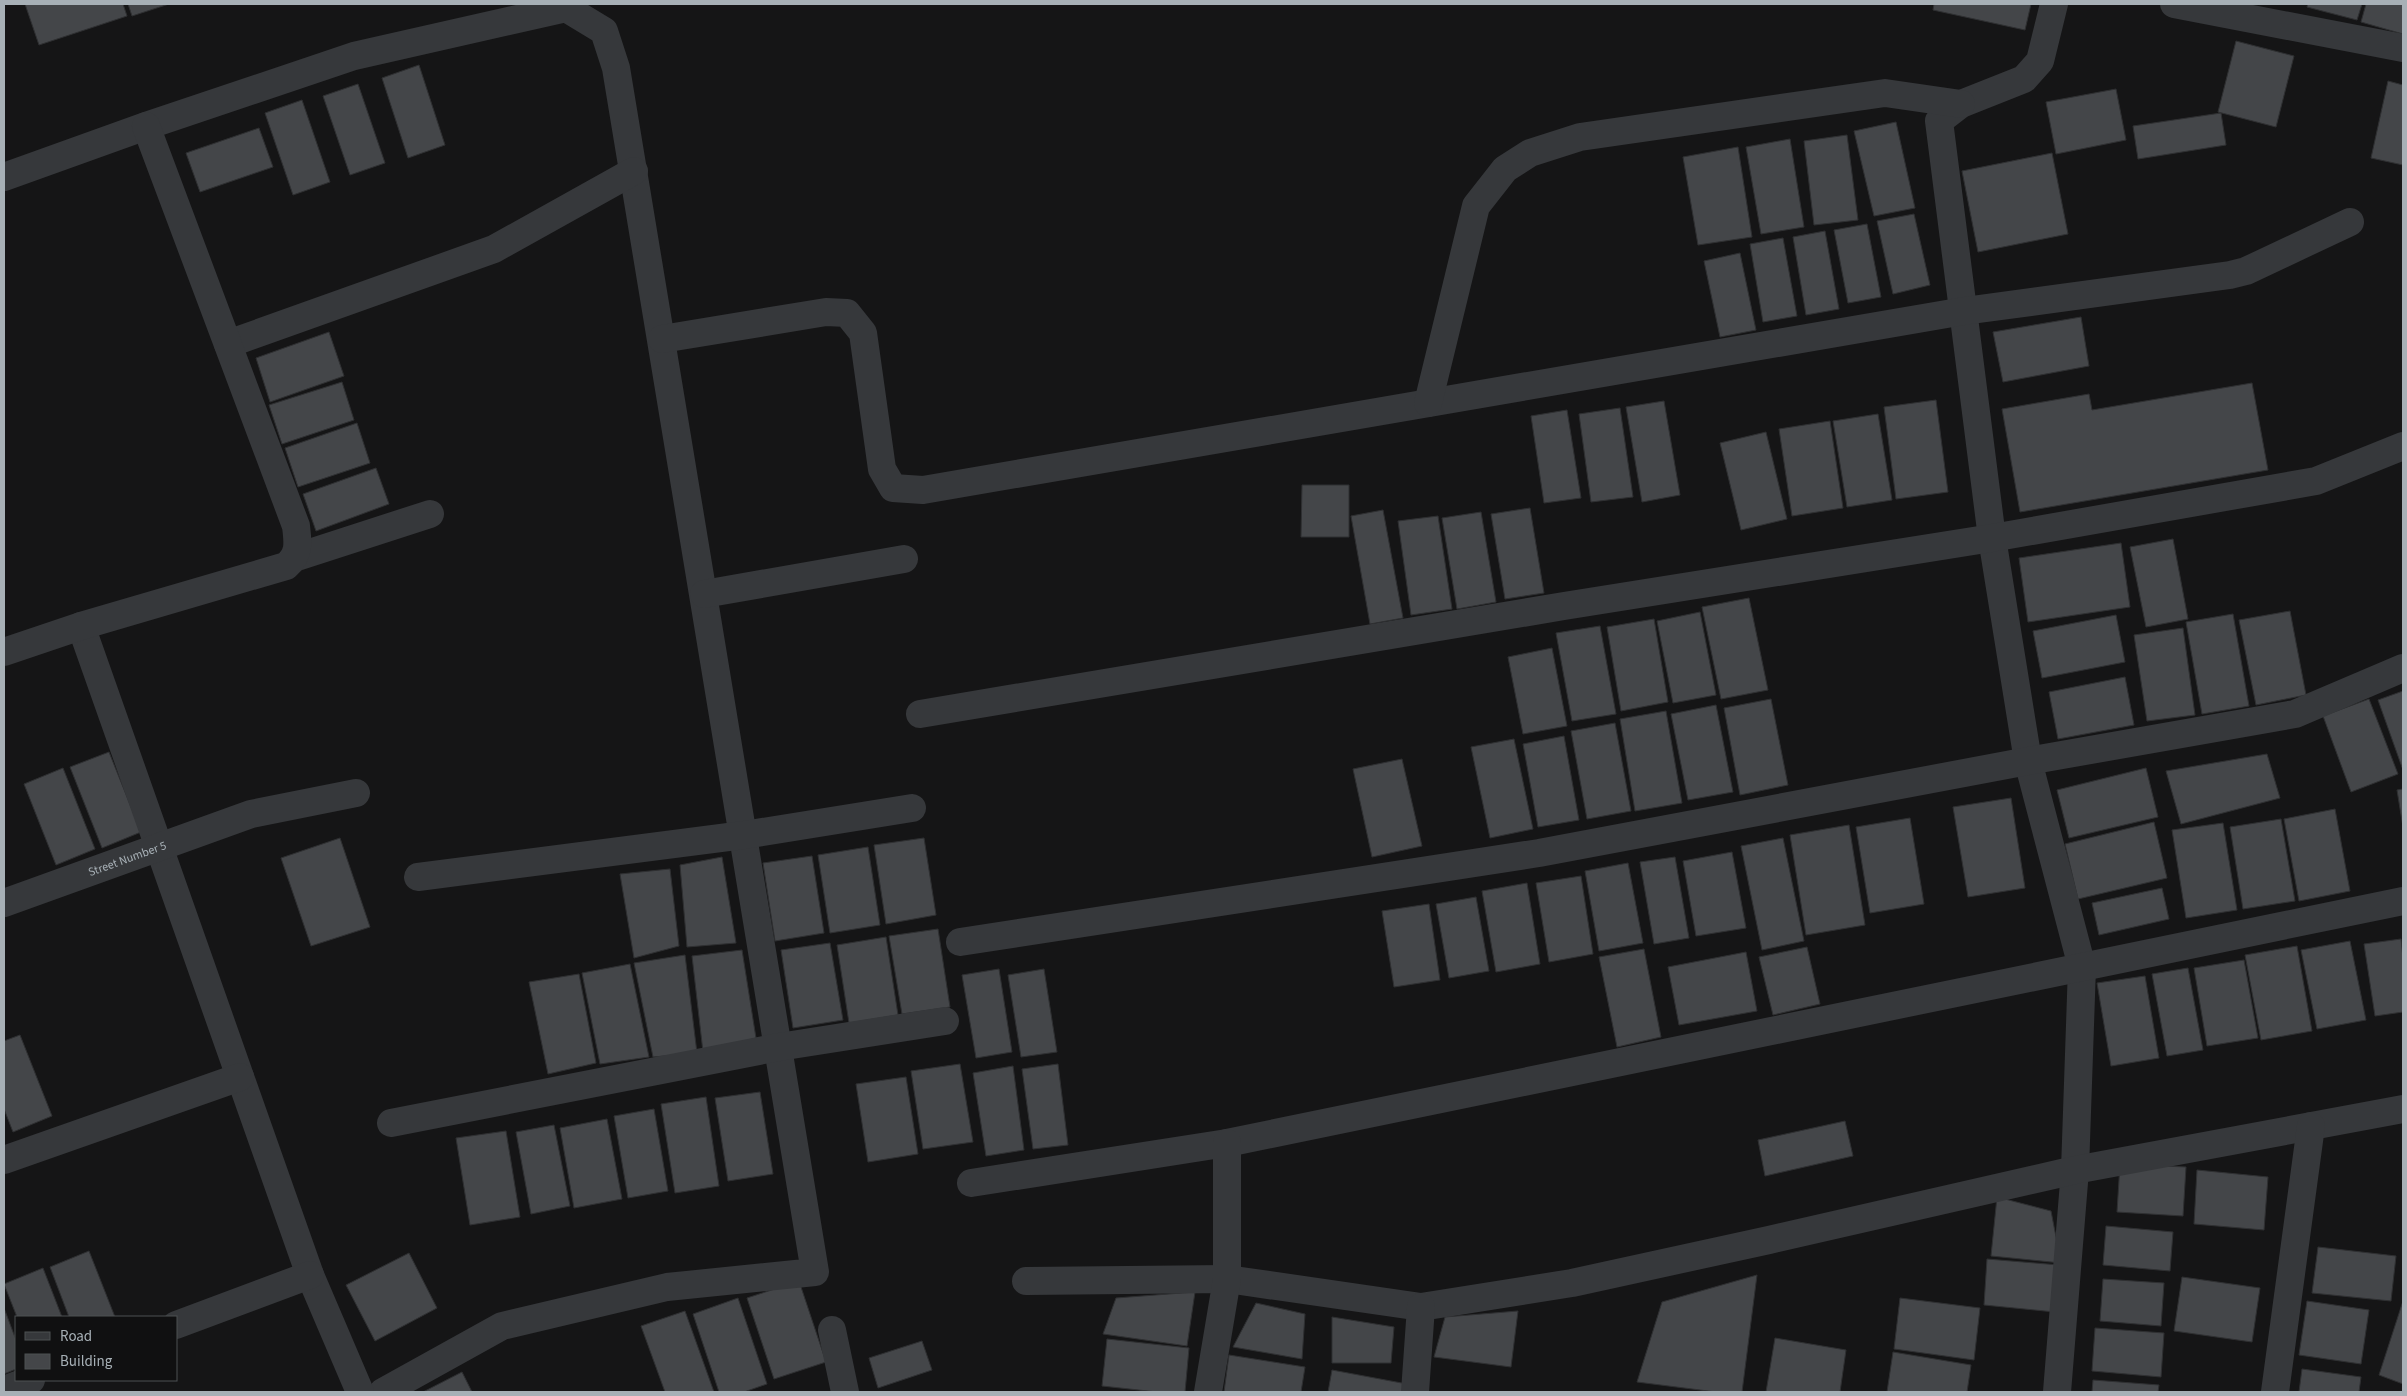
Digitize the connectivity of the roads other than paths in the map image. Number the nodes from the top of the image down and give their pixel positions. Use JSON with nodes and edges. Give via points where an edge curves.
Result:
{"nodes":[{"id":1,"x":2054,"y":4,"type":"edge"},
{"id":2,"x":2174,"y":4,"type":"edge"},
{"id":3,"x":2403,"y":48,"type":"edge"},
{"id":4,"x":1961,"y":104,"type":"junction"},
{"id":5,"x":146,"y":126,"type":"junction"},
{"id":6,"x":634,"y":171,"type":"junction"},
{"id":7,"x":4,"y":177,"type":"edge"},
{"id":8,"x":2350,"y":222,"type":"dead end"},
{"id":9,"x":1964,"y":311,"type":"junction"},
{"id":10,"x":662,"y":339,"type":"junction"},
{"id":11,"x":228,"y":344,"type":"junction"},
{"id":12,"x":1428,"y":402,"type":"junction"},
{"id":13,"x":2403,"y":446,"type":"edge"},
{"id":14,"x":430,"y":514,"type":"dead end"},
{"id":15,"x":1992,"y":538,"type":"junction"},
{"id":16,"x":294,"y":558,"type":"junction"},
{"id":17,"x":904,"y":559,"type":"dead end"},
{"id":18,"x":704,"y":594,"type":"junction"},
{"id":19,"x":81,"y":626,"type":"junction"},
{"id":20,"x":4,"y":652,"type":"edge"},
{"id":21,"x":2403,"y":668,"type":"edge"},
{"id":22,"x":920,"y":714,"type":"dead end"},
{"id":23,"x":2028,"y":761,"type":"junction"},
{"id":24,"x":356,"y":793,"type":"dead end"},
{"id":25,"x":912,"y":808,"type":"dead end"},
{"id":26,"x":744,"y":835,"type":"junction"},
{"id":27,"x":160,"y":847,"type":"junction"},
{"id":28,"x":418,"y":878,"type":"dead end"},
{"id":29,"x":2403,"y":900,"type":"edge"},
{"id":30,"x":4,"y":903,"type":"edge"},
{"id":31,"x":960,"y":942,"type":"dead end"},
{"id":32,"x":2082,"y":967,"type":"junction"},
{"id":33,"x":945,"y":1021,"type":"dead end"},
{"id":34,"x":779,"y":1047,"type":"junction"},
{"id":35,"x":240,"y":1077,"type":"junction"},
{"id":36,"x":2403,"y":1109,"type":"edge"},
{"id":37,"x":391,"y":1123,"type":"dead end"},
{"id":38,"x":2311,"y":1126,"type":"junction"},
{"id":39,"x":1226,"y":1143,"type":"junction"},
{"id":40,"x":4,"y":1160,"type":"edge"},
{"id":41,"x":2075,"y":1170,"type":"junction"},
{"id":42,"x":971,"y":1183,"type":"dead end"},
{"id":43,"x":310,"y":1274,"type":"junction"},
{"id":44,"x":1227,"y":1279,"type":"junction"},
{"id":45,"x":1026,"y":1281,"type":"dead end"},
{"id":46,"x":1421,"y":1307,"type":"junction"},
{"id":47,"x":178,"y":1324,"type":"edge"},
{"id":48,"x":832,"y":1330,"type":"dead end"},
{"id":49,"x":28,"y":1381,"type":"edge"},
{"id":50,"x":4,"y":1390,"type":"edge"},
{"id":51,"x":360,"y":1392,"type":"edge"},
{"id":52,"x":383,"y":1392,"type":"edge"},
{"id":53,"x":845,"y":1392,"type":"edge"},
{"id":54,"x":1208,"y":1392,"type":"edge"},
{"id":55,"x":1415,"y":1392,"type":"edge"},
{"id":56,"x":2057,"y":1392,"type":"edge"},
{"id":57,"x":2275,"y":1392,"type":"edge"}],
"edges":[{"from":1,"to":4,"type":"street","via":[[2040,61],[2024,79]]},
{"from":2,"to":3,"type":"street"},
{"from":4,"to":9,"type":"street","via":[[1939,122]]},
{"from":4,"to":12,"type":"street","via":[[1885,93],[1580,137],[1530,153],[1505,169],[1476,206]]},
{"from":5,"to":6,"type":"street","via":[[354,56],[566,8],[604,31],[616,68]]},
{"from":5,"to":7,"type":"street"},
{"from":5,"to":11,"type":"street"},
{"from":6,"to":10,"type":"street"},
{"from":6,"to":11,"type":"street","via":[[494,249]]},
{"from":8,"to":9,"type":"street","via":[[2246,271],[2230,275]]},
{"from":9,"to":12,"type":"street"},
{"from":9,"to":15,"type":"street"},
{"from":10,"to":12,"type":"street","via":[[826,312],[848,312],[863,333],[882,468],[893,488],[923,490]]},
{"from":10,"to":18,"type":"street"},
{"from":11,"to":16,"type":"street","via":[[296,526],[299,546]]},
{"from":13,"to":15,"type":"street","via":[[2316,481]]},
{"from":14,"to":16,"type":"street"},
{"from":15,"to":22,"type":"street"},
{"from":15,"to":23,"type":"street"},
{"from":16,"to":19,"type":"street","via":[[286,566]]},
{"from":17,"to":18,"type":"street"},
{"from":18,"to":26,"type":"street"},
{"from":19,"to":20,"type":"street"},
{"from":19,"to":27,"type":"street"},
{"from":21,"to":23,"type":"street","via":[[2295,714]]},
{"from":23,"to":31,"type":"street","via":[[1539,853]]},
{"from":23,"to":32,"type":"street"},
{"from":24,"to":27,"type":"street","name":"Street Number 5","via":[[251,814]]},
{"from":25,"to":26,"type":"street"},
{"from":26,"to":28,"type":"street"},
{"from":26,"to":34,"type":"street"},
{"from":27,"to":30,"type":"street","name":"Street Number 5"},
{"from":27,"to":35,"type":"street"},
{"from":29,"to":32,"type":"street"},
{"from":32,"to":39,"type":"street"},
{"from":32,"to":41,"type":"street"},
{"from":33,"to":34,"type":"street"},
{"from":34,"to":37,"type":"street"},
{"from":34,"to":52,"type":"street","via":[[815,1272],[667,1287],[502,1326]]},
{"from":35,"to":40,"type":"street"},
{"from":35,"to":43,"type":"street"},
{"from":36,"to":38,"type":"street"},
{"from":38,"to":41,"type":"street"},
{"from":38,"to":57,"type":"street"},
{"from":39,"to":42,"type":"street"},
{"from":39,"to":44,"type":"street"},
{"from":41,"to":46,"type":"street","via":[[1572,1283]]},
{"from":41,"to":56,"type":"street"},
{"from":43,"to":47,"type":"street"},
{"from":43,"to":51,"type":"street"},
{"from":44,"to":45,"type":"street"},
{"from":44,"to":46,"type":"street"},
{"from":44,"to":54,"type":"street"},
{"from":46,"to":55,"type":"street"},
{"from":48,"to":53,"type":"street"},
{"from":49,"to":50,"type":"street"}]}
